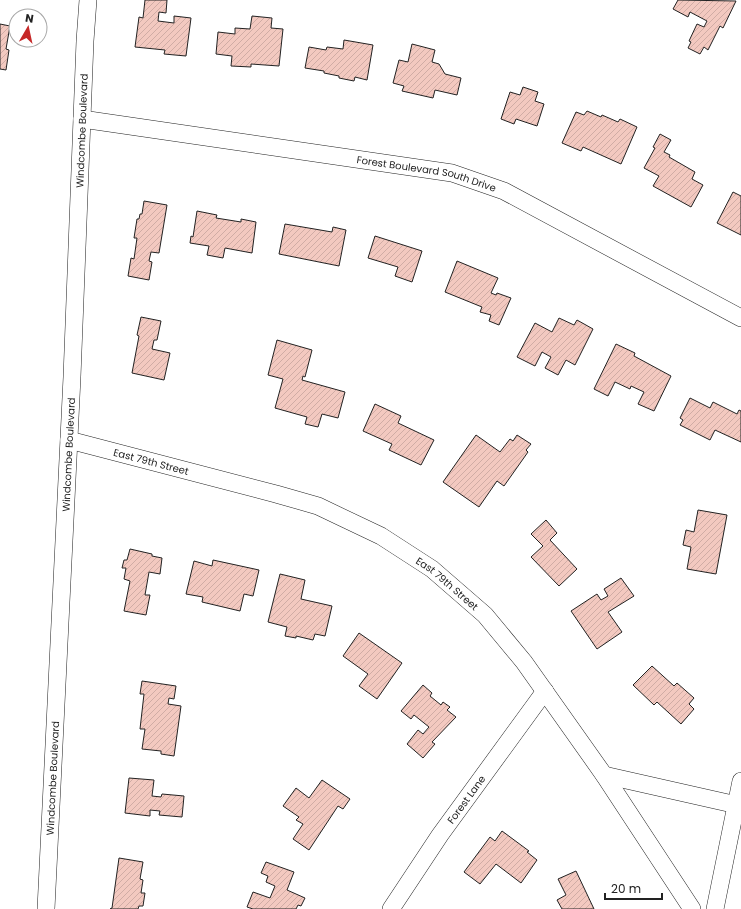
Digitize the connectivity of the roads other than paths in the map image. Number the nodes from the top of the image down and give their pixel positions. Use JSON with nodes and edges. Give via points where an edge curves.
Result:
{"nodes":[{"id":1,"x":88,"y":0,"type":"edge"},
{"id":2,"x":82,"y":120,"type":"junction"},
{"id":3,"x":741,"y":318,"type":"edge"},
{"id":4,"x":69,"y":440,"type":"junction"},
{"id":5,"x":544,"y":692,"type":"junction"},
{"id":6,"x":604,"y":775,"type":"junction"},
{"id":7,"x":741,"y":781,"type":"edge"},
{"id":8,"x":737,"y":805,"type":"junction"},
{"id":9,"x":46,"y":909,"type":"edge"},
{"id":10,"x":391,"y":909,"type":"edge"},
{"id":11,"x":692,"y":909,"type":"edge"},
{"id":12,"x":715,"y":909,"type":"edge"}],
"edges":[{"from":1,"to":2,"type":"street","name":"Windcombe Boulevard"},
{"from":2,"to":3,"type":"street","name":"Forest Boulevard South Drive","via":[[417,167],[457,175],[504,190]]},
{"from":2,"to":4,"type":"street","name":"Windcombe Boulevard"},
{"from":4,"to":5,"type":"street","name":"East 79th Street","via":[[302,501],[342,516],[374,532],[411,554],[453,585],[503,636]]},
{"from":4,"to":9,"type":"street","name":"Windcombe Boulevard"},
{"from":5,"to":6,"type":"street","name":"East 79th Street"},
{"from":5,"to":10,"type":"street","name":"Forest Lane","via":[[440,835]]},
{"from":6,"to":8,"type":"street"},
{"from":6,"to":11,"type":"street","name":"East 79th Street"},
{"from":7,"to":8,"type":"street"},
{"from":8,"to":12,"type":"street"}]}
